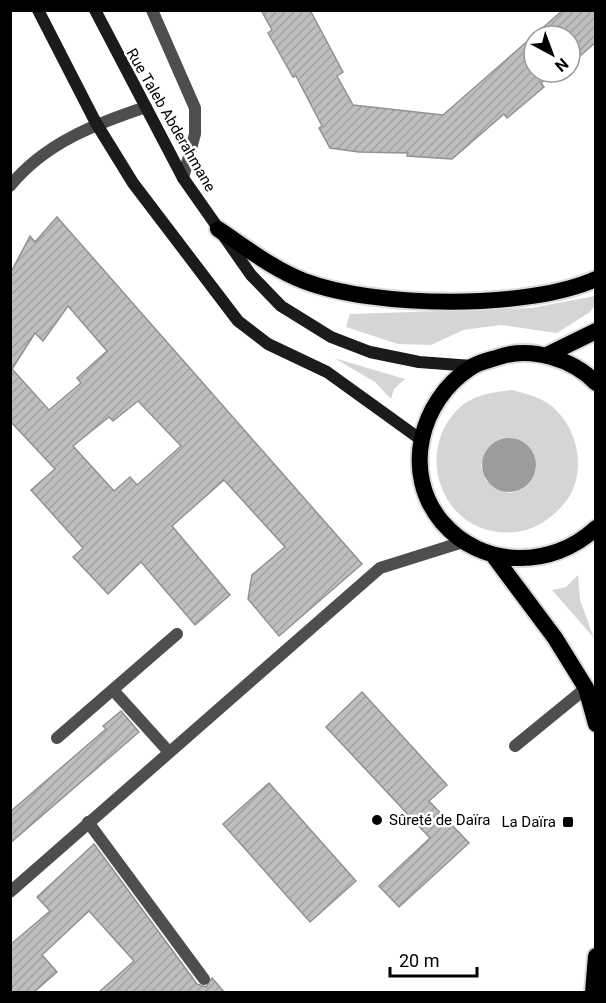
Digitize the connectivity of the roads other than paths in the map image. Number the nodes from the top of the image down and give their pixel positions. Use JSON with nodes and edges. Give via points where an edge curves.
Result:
{"nodes":[{"id":1,"x":38,"y":10,"type":"edge"},
{"id":2,"x":95,"y":10,"type":"edge"},
{"id":3,"x":152,"y":10,"type":"edge"},
{"id":4,"x":146,"y":107,"type":"junction"},
{"id":5,"x":96,"y":123,"type":"junction"},
{"id":6,"x":183,"y":178,"type":"junction"},
{"id":7,"x":10,"y":186,"type":"edge"},
{"id":8,"x":218,"y":229,"type":"junction"},
{"id":9,"x":596,"y":279,"type":"edge"},
{"id":10,"x":596,"y":331,"type":"edge"},
{"id":11,"x":547,"y":355,"type":"junction"},
{"id":12,"x":472,"y":366,"type":"junction"},
{"id":13,"x":596,"y":383,"type":"edge"},
{"id":14,"x":420,"y":439,"type":"junction"},
{"id":15,"x":596,"y":528,"type":"edge"},
{"id":16,"x":463,"y":542,"type":"junction"},
{"id":17,"x":493,"y":555,"type":"junction"},
{"id":18,"x":177,"y":634,"type":"dead end"},
{"id":19,"x":586,"y":688,"type":"junction"},
{"id":20,"x":114,"y":690,"type":"junction"},
{"id":21,"x":596,"y":724,"type":"edge"},
{"id":22,"x":57,"y":738,"type":"dead end"},
{"id":23,"x":515,"y":746,"type":"dead end"},
{"id":24,"x":169,"y":752,"type":"junction"},
{"id":25,"x":88,"y":822,"type":"junction"},
{"id":26,"x":10,"y":891,"type":"edge"},
{"id":27,"x":596,"y":956,"type":"edge"},
{"id":28,"x":204,"y":979,"type":"dead end"},
{"id":29,"x":593,"y":993,"type":"edge"}],
"edges":[{"from":1,"to":5,"type":"main road"},
{"from":2,"to":4,"type":"main road","name":"Rue Taleb Abderahmane"},
{"from":3,"to":6,"type":"street","via":[[195,108],[195,135]]},
{"from":4,"to":5,"type":"street"},
{"from":4,"to":6,"type":"main road","name":"Rue Taleb Abderahmane"},
{"from":5,"to":7,"type":"street","via":[[46,151]]},
{"from":5,"to":14,"type":"main road","via":[[133,183],[238,321],[268,344],[327,372]]},
{"from":6,"to":8,"type":"main road","name":"Rue Taleb Abderahmane"},
{"from":8,"to":9,"type":"highway","via":[[303,280],[357,296],[443,303],[539,296]]},
{"from":8,"to":12,"type":"main road","name":"Rue Taleb Abderahmane","via":[[250,275],[281,306],[330,337],[370,352],[419,362]]},
{"from":10,"to":11,"type":"highway"},
{"from":11,"to":12,"type":"highway","via":[[508,354]]},
{"from":11,"to":13,"type":"highway","via":[[570,364]]},
{"from":12,"to":14,"type":"highway","via":[[442,393],[430,410]]},
{"from":14,"to":16,"type":"highway","via":[[420,468],[427,496],[442,522]]},
{"from":15,"to":17,"type":"highway","via":[[554,554],[524,560]]},
{"from":16,"to":17,"type":"highway"},
{"from":16,"to":24,"type":"street","via":[[380,568]]},
{"from":17,"to":19,"type":"highway","via":[[555,638]]},
{"from":18,"to":20,"type":"street"},
{"from":19,"to":21,"type":"highway"},
{"from":19,"to":23,"type":"street"},
{"from":20,"to":22,"type":"street"},
{"from":20,"to":24,"type":"street"},
{"from":24,"to":25,"type":"street"},
{"from":25,"to":26,"type":"street"},
{"from":25,"to":28,"type":"street"},
{"from":27,"to":29,"type":"highway"}]}
